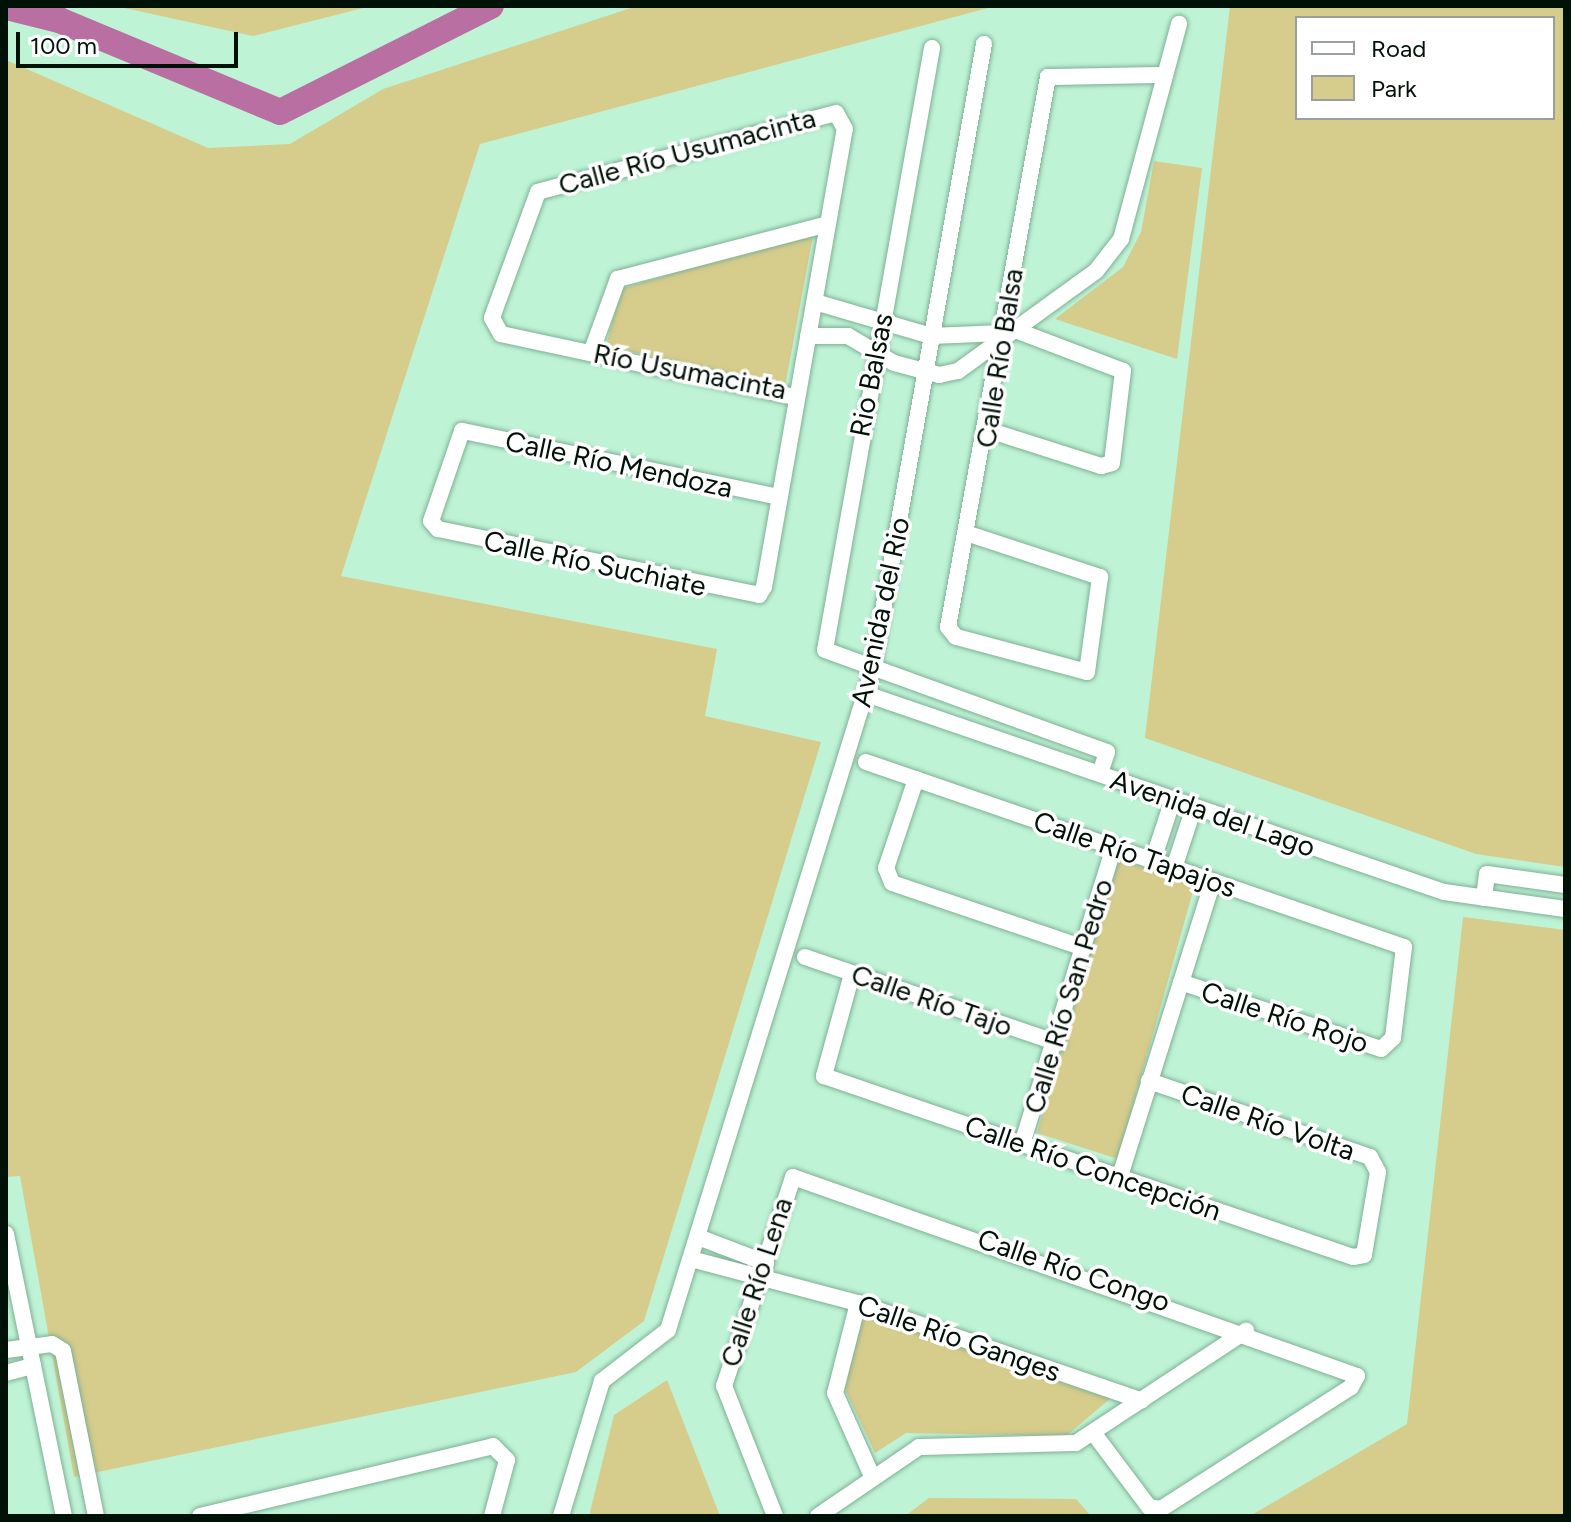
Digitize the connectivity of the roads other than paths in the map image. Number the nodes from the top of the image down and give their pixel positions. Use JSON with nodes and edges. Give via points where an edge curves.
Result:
{"nodes":[{"id":1,"x":1179,"y":24,"type":"dead end"},
{"id":2,"x":984,"y":44,"type":"dead end"},
{"id":3,"x":932,"y":48,"type":"dead end"},
{"id":4,"x":1163,"y":75,"type":"junction"},
{"id":5,"x":836,"y":113,"type":"joint"},
{"id":6,"x":538,"y":192,"type":"joint"},
{"id":7,"x":827,"y":224,"type":"junction"},
{"id":8,"x":815,"y":302,"type":"junction"},
{"id":9,"x":881,"y":323,"type":"junction"},
{"id":10,"x":1008,"y":331,"type":"junction"},
{"id":11,"x":808,"y":336,"type":"junction"},
{"id":12,"x":931,"y":336,"type":"junction"},
{"id":13,"x":874,"y":351,"type":"junction"},
{"id":14,"x":591,"y":353,"type":"junction"},
{"id":15,"x":924,"y":376,"type":"junction"},
{"id":16,"x":796,"y":397,"type":"junction"},
{"id":17,"x":988,"y":430,"type":"junction"},
{"id":18,"x":779,"y":497,"type":"junction"},
{"id":19,"x":432,"y":525,"type":"joint"},
{"id":20,"x":969,"y":534,"type":"junction"},
{"id":21,"x":872,"y":672,"type":"junction"},
{"id":22,"x":866,"y":694,"type":"junction"},
{"id":23,"x":866,"y":762,"type":"dead end"},
{"id":24,"x":1100,"y":774,"type":"junction"},
{"id":25,"x":916,"y":779,"type":"junction"},
{"id":26,"x":1173,"y":799,"type":"junction"},
{"id":27,"x":1194,"y":807,"type":"junction"},
{"id":28,"x":1114,"y":847,"type":"junction"},
{"id":29,"x":1153,"y":860,"type":"junction"},
{"id":30,"x":1174,"y":868,"type":"junction"},
{"id":31,"x":1213,"y":881,"type":"junction"},
{"id":32,"x":1565,"y":885,"type":"edge"},
{"id":33,"x":1484,"y":898,"type":"junction"},
{"id":34,"x":1565,"y":909,"type":"edge"},
{"id":35,"x":1084,"y":948,"type":"junction"},
{"id":36,"x":805,"y":957,"type":"dead end"},
{"id":37,"x":852,"y":974,"type":"junction"},
{"id":38,"x":1181,"y":982,"type":"junction"},
{"id":39,"x":1056,"y":1043,"type":"junction"},
{"id":40,"x":1389,"y":1045,"type":"joint"},
{"id":41,"x":1149,"y":1081,"type":"junction"},
{"id":42,"x":1022,"y":1144,"type":"junction"},
{"id":43,"x":1120,"y":1176,"type":"junction"},
{"id":44,"x":789,"y":1183,"type":"joint"},
{"id":45,"x":6,"y":1234,"type":"edge"},
{"id":46,"x":698,"y":1237,"type":"junction"},
{"id":47,"x":1364,"y":1255,"type":"joint"},
{"id":48,"x":762,"y":1256,"type":"junction"},
{"id":49,"x":691,"y":1259,"type":"junction"},
{"id":50,"x":755,"y":1278,"type":"junction"},
{"id":51,"x":776,"y":1278,"type":"junction"},
{"id":52,"x":858,"y":1303,"type":"junction"},
{"id":53,"x":1246,"y":1331,"type":"junction"},
{"id":54,"x":29,"y":1346,"type":"junction"},
{"id":55,"x":6,"y":1350,"type":"edge"},
{"id":56,"x":33,"y":1366,"type":"junction"},
{"id":57,"x":6,"y":1373,"type":"edge"},
{"id":58,"x":1142,"y":1401,"type":"junction"},
{"id":59,"x":1095,"y":1435,"type":"junction"},
{"id":60,"x":872,"y":1476,"type":"junction"},
{"id":61,"x":92,"y":1495,"type":"junction"},
{"id":62,"x":63,"y":1508,"type":"edge"},
{"id":63,"x":96,"y":1516,"type":"edge"},
{"id":64,"x":200,"y":1516,"type":"edge"},
{"id":65,"x":492,"y":1516,"type":"edge"},
{"id":66,"x":561,"y":1516,"type":"edge"},
{"id":67,"x":775,"y":1516,"type":"edge"},
{"id":68,"x":818,"y":1516,"type":"edge"}],
"edges":[{"from":1,"to":4,"type":"street"},
{"from":2,"to":12,"type":"street","name":"Avenida del Rio"},
{"from":3,"to":9,"type":"street","name":"Rio Balsas"},
{"from":4,"to":10,"type":"street","via":[[1121,239],[1096,271]]},
{"from":4,"to":10,"type":"street","name":"Calle Río Balsa","via":[[1053,72],[1047,81]]},
{"from":5,"to":6,"type":"street","name":"Calle Río Usumacinta"},
{"from":5,"to":7,"type":"street","name":"Río Usumacinta","via":[[845,129]]},
{"from":6,"to":14,"type":"street","name":"Río Usumacinta","via":[[493,324],[501,334]]},
{"from":7,"to":8,"type":"street","name":"Río Usumacinta"},
{"from":7,"to":14,"type":"street","via":[[622,277],[608,294]]},
{"from":8,"to":9,"type":"street","via":[[865,311]]},
{"from":8,"to":11,"type":"street","name":"Río Usumacinta"},
{"from":9,"to":12,"type":"street"},
{"from":9,"to":13,"type":"street","name":"Rio Balsas"},
{"from":10,"to":12,"type":"street"},
{"from":10,"to":15,"type":"street","via":[[958,371]]},
{"from":10,"to":17,"type":"street","name":"Calle Río Balsa"},
{"from":10,"to":17,"type":"street","via":[[1123,371],[1110,466]]},
{"from":11,"to":13,"type":"street","via":[[832,332]]},
{"from":11,"to":16,"type":"street","name":"Río Usumacinta"},
{"from":12,"to":15,"type":"street","name":"Avenida del Rio"},
{"from":13,"to":15,"type":"street"},
{"from":13,"to":21,"type":"street","name":"Rio Balsas","via":[[824,642],[832,658]]},
{"from":14,"to":16,"type":"street","name":"Río Usumacinta"},
{"from":15,"to":21,"type":"street","name":"Avenida del Rio"},
{"from":16,"to":18,"type":"street"},
{"from":17,"to":20,"type":"street","name":"Calle Río Balsa"},
{"from":18,"to":19,"type":"street","name":"Calle Río Mendoza","via":[[459,432]]},
{"from":18,"to":19,"type":"street","name":"Calle Río Suchiate","via":[[759,595]]},
{"from":20,"to":20,"type":"street","name":"Calle Río Balsa","via":[[1096,574],[1088,670],[1081,674],[952,634]]},
{"from":21,"to":22,"type":"street","name":"Avenida del Rio"},
{"from":21,"to":24,"type":"street","name":"Avenida del Lago","via":[[1107,752]]},
{"from":22,"to":24,"type":"street","name":"Avenida del Lago"},
{"from":22,"to":46,"type":"street","name":"Avenida del Rio"},
{"from":23,"to":25,"type":"street","name":"Calle Río Tapajos"},
{"from":24,"to":26,"type":"street","name":"Avenida del Lago"},
{"from":25,"to":28,"type":"street","name":"Calle Río Tapajos"},
{"from":25,"to":35,"type":"street","via":[[886,868],[899,887]]},
{"from":26,"to":27,"type":"street","name":"Avenida del Lago"},
{"from":26,"to":29,"type":"street"},
{"from":27,"to":30,"type":"street"},
{"from":27,"to":33,"type":"street","name":"Avenida del Lago","via":[[1444,892]]},
{"from":28,"to":29,"type":"street","name":"Calle Río Tapajos"},
{"from":28,"to":35,"type":"street","name":"Calle Río San Pedro"},
{"from":29,"to":30,"type":"street","name":"Calle Río Tapajos"},
{"from":30,"to":31,"type":"street","name":"Calle Río Tapajos"},
{"from":31,"to":38,"type":"street"},
{"from":31,"to":40,"type":"street","name":"Calle Río Tapajos","via":[[1404,947]]},
{"from":32,"to":33,"type":"street","via":[[1487,874]]},
{"from":33,"to":34,"type":"street","name":"Avenida del Lago"},
{"from":35,"to":39,"type":"street","name":"Calle Río San Pedro"},
{"from":36,"to":37,"type":"street","name":"Calle Río Tajo"},
{"from":37,"to":39,"type":"street","name":"Calle Río Tajo"},
{"from":37,"to":42,"type":"street","name":"Calle Río Concepción","via":[[821,1074]]},
{"from":38,"to":40,"type":"street","name":"Calle Río Rojo","via":[[1371,1048]]},
{"from":38,"to":41,"type":"street"},
{"from":39,"to":42,"type":"street","name":"Calle Río San Pedro"},
{"from":41,"to":43,"type":"street"},
{"from":41,"to":47,"type":"street","name":"Calle Río Volta","via":[[1364,1153],[1378,1172]]},
{"from":42,"to":43,"type":"street","name":"Calle Río Concepción"},
{"from":43,"to":47,"type":"street","name":"Calle Río Concepción","via":[[1353,1257]]},
{"from":44,"to":48,"type":"street","name":"Calle Río Lena"},
{"from":44,"to":53,"type":"street","name":"Calle Río Congo","via":[[806,1177]]},
{"from":45,"to":54,"type":"street"},
{"from":46,"to":48,"type":"street"},
{"from":46,"to":49,"type":"street","name":"Avenida del Rio"},
{"from":48,"to":50,"type":"street","name":"Calle Río Lena"},
{"from":48,"to":51,"type":"street"},
{"from":49,"to":50,"type":"street","name":"Calle Río Ganges"},
{"from":49,"to":66,"type":"street","name":"Avenida del Rio","via":[[668,1330],[602,1381]]},
{"from":50,"to":51,"type":"street","name":"Calle Río Ganges"},
{"from":50,"to":67,"type":"street","name":"Calle Río Lena","via":[[724,1386]]},
{"from":51,"to":52,"type":"street","name":"Calle Río Ganges"},
{"from":52,"to":58,"type":"street","name":"Calle Río Ganges"},
{"from":52,"to":60,"type":"street","via":[[835,1393]]},
{"from":53,"to":58,"type":"street"},
{"from":53,"to":59,"type":"street","name":"Calle Río Congo","via":[[1357,1376],[1301,1420],[1156,1509]]},
{"from":54,"to":55,"type":"street"},
{"from":54,"to":56,"type":"street"},
{"from":54,"to":61,"type":"street","via":[[52,1344],[63,1351]]},
{"from":56,"to":57,"type":"street"},
{"from":56,"to":62,"type":"street"},
{"from":58,"to":59,"type":"street"},
{"from":59,"to":60,"type":"street","via":[[1051,1448],[919,1447]]},
{"from":60,"to":68,"type":"street"},
{"from":61,"to":62,"type":"street"},
{"from":61,"to":63,"type":"street"},
{"from":64,"to":65,"type":"street","via":[[493,1446],[507,1460]]}]}
